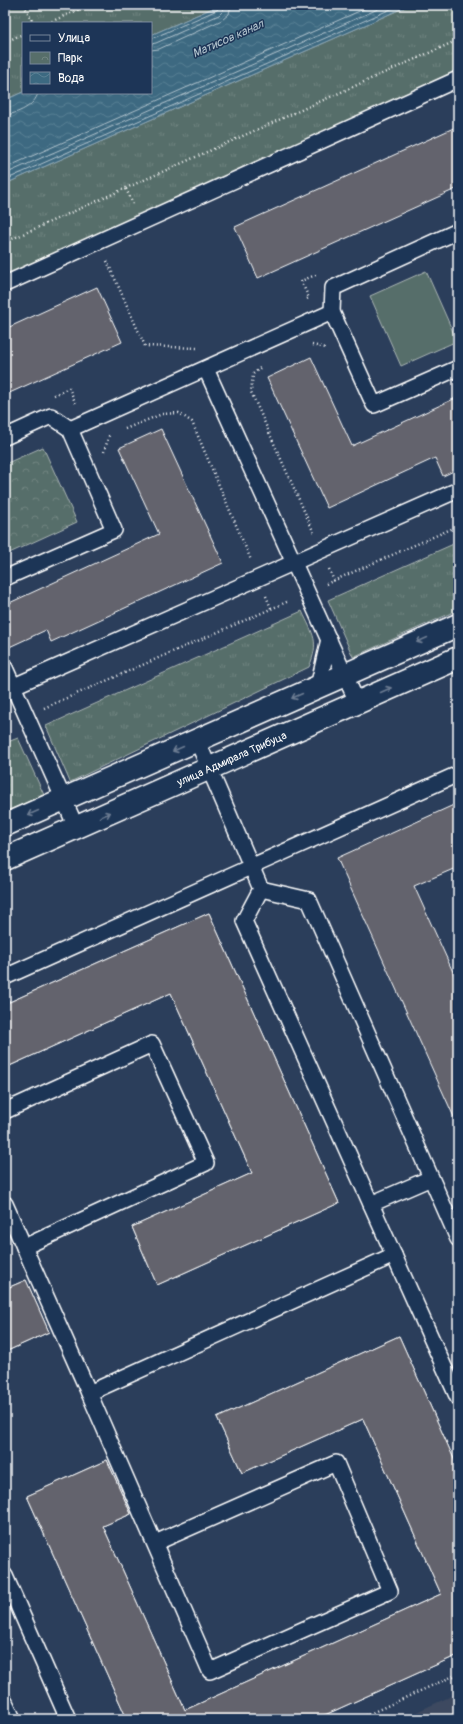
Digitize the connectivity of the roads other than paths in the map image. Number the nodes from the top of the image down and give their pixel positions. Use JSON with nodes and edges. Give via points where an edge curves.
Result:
{"nodes":[{"id":1,"x":458,"y":79,"type":"edge"},
{"id":2,"x":458,"y":231,"type":"edge"},
{"id":3,"x":5,"y":284,"type":"edge"},
{"id":4,"x":332,"y":312,"type":"junction"},
{"id":5,"x":206,"y":368,"type":"junction"},
{"id":6,"x":458,"y":368,"type":"edge"},
{"id":7,"x":70,"y":430,"type":"junction"},
{"id":8,"x":5,"y":437,"type":"edge"},
{"id":9,"x":458,"y":490,"type":"edge"},
{"id":10,"x":293,"y":563,"type":"junction"},
{"id":11,"x":5,"y":578,"type":"edge"},
{"id":12,"x":458,"y":625,"type":"edge"},
{"id":13,"x":329,"y":639,"type":"junction"},
{"id":14,"x":458,"y":658,"type":"edge"},
{"id":15,"x":5,"y":668,"type":"edge"},
{"id":16,"x":345,"y":674,"type":"junction"},
{"id":17,"x":318,"y":687,"type":"junction"},
{"id":18,"x":9,"y":688,"type":"edge"},
{"id":19,"x":357,"y":702,"type":"junction"},
{"id":20,"x":197,"y":740,"type":"junction"},
{"id":21,"x":210,"y":768,"type":"junction"},
{"id":22,"x":458,"y":774,"type":"edge"},
{"id":23,"x":63,"y":800,"type":"junction"},
{"id":24,"x":5,"y":826,"type":"edge"},
{"id":25,"x":76,"y":827,"type":"junction"},
{"id":26,"x":5,"y":859,"type":"edge"},
{"id":27,"x":251,"y":866,"type":"junction"},
{"id":28,"x":261,"y":889,"type":"junction"},
{"id":29,"x":5,"y":976,"type":"edge"},
{"id":30,"x":5,"y":1111,"type":"edge"},
{"id":31,"x":431,"y":1178,"type":"junction"},
{"id":32,"x":5,"y":1204,"type":"edge"},
{"id":33,"x":371,"y":1204,"type":"junction"},
{"id":34,"x":458,"y":1239,"type":"edge"},
{"id":35,"x":24,"y":1247,"type":"junction"},
{"id":36,"x":394,"y":1255,"type":"junction"},
{"id":37,"x":89,"y":1393,"type":"junction"},
{"id":38,"x":458,"y":1398,"type":"edge"},
{"id":39,"x":155,"y":1543,"type":"junction"},
{"id":40,"x":5,"y":1576,"type":"edge"},
{"id":41,"x":5,"y":1702,"type":"edge"},
{"id":42,"x":13,"y":1719,"type":"edge"},
{"id":43,"x":68,"y":1719,"type":"edge"}],
"edges":[{"from":1,"to":3,"type":"lane"},
{"from":2,"to":4,"type":"lane","via":[[333,288]]},
{"from":4,"to":5,"type":"lane"},
{"from":4,"to":6,"type":"lane","via":[[374,405]]},
{"from":5,"to":7,"type":"lane"},
{"from":5,"to":10,"type":"lane"},
{"from":7,"to":8,"type":"lane","via":[[51,416]]},
{"from":7,"to":11,"type":"lane","via":[[114,530]]},
{"from":9,"to":10,"type":"lane"},
{"from":10,"to":13,"type":"lane"},
{"from":10,"to":18,"type":"lane"},
{"from":12,"to":16,"type":"street","one_way":true},
{"from":13,"to":16,"type":"lane"},
{"from":13,"to":17,"type":"lane"},
{"from":19,"to":14,"type":"street","name":"улица Адмирала Трибуца","one_way":true},
{"from":15,"to":18,"type":"lane"},
{"from":16,"to":17,"type":"street"},
{"from":16,"to":19,"type":"lane"},
{"from":17,"to":20,"type":"street","one_way":true},
{"from":18,"to":23,"type":"lane","via":[[26,716]]},
{"from":19,"to":21,"type":"street","name":"улица Адмирала Трибуца"},
{"from":20,"to":21,"type":"lane"},
{"from":20,"to":23,"type":"street","one_way":true},
{"from":25,"to":21,"type":"street","name":"улица Адмирала Трибуца","one_way":true},
{"from":21,"to":27,"type":"lane"},
{"from":22,"to":27,"type":"lane"},
{"from":23,"to":24,"type":"street","one_way":true},
{"from":23,"to":25,"type":"lane"},
{"from":25,"to":26,"type":"street","name":"улица Адмирала Трибуца"},
{"from":27,"to":28,"type":"lane"},
{"from":27,"to":29,"type":"lane"},
{"from":28,"to":31,"type":"lane","via":[[308,900]]},
{"from":28,"to":33,"type":"lane","via":[[244,921]]},
{"from":30,"to":35,"type":"lane","via":[[152,1044],[206,1163]]},
{"from":31,"to":33,"type":"lane"},
{"from":31,"to":34,"type":"lane"},
{"from":32,"to":35,"type":"lane"},
{"from":33,"to":36,"type":"lane"},
{"from":35,"to":37,"type":"lane"},
{"from":36,"to":37,"type":"lane"},
{"from":36,"to":38,"type":"lane"},
{"from":37,"to":39,"type":"lane"},
{"from":39,"to":39,"type":"lane","via":[[210,1671],[390,1590],[336,1463]]},
{"from":40,"to":43,"type":"lane"},
{"from":41,"to":42,"type":"lane"}]}
